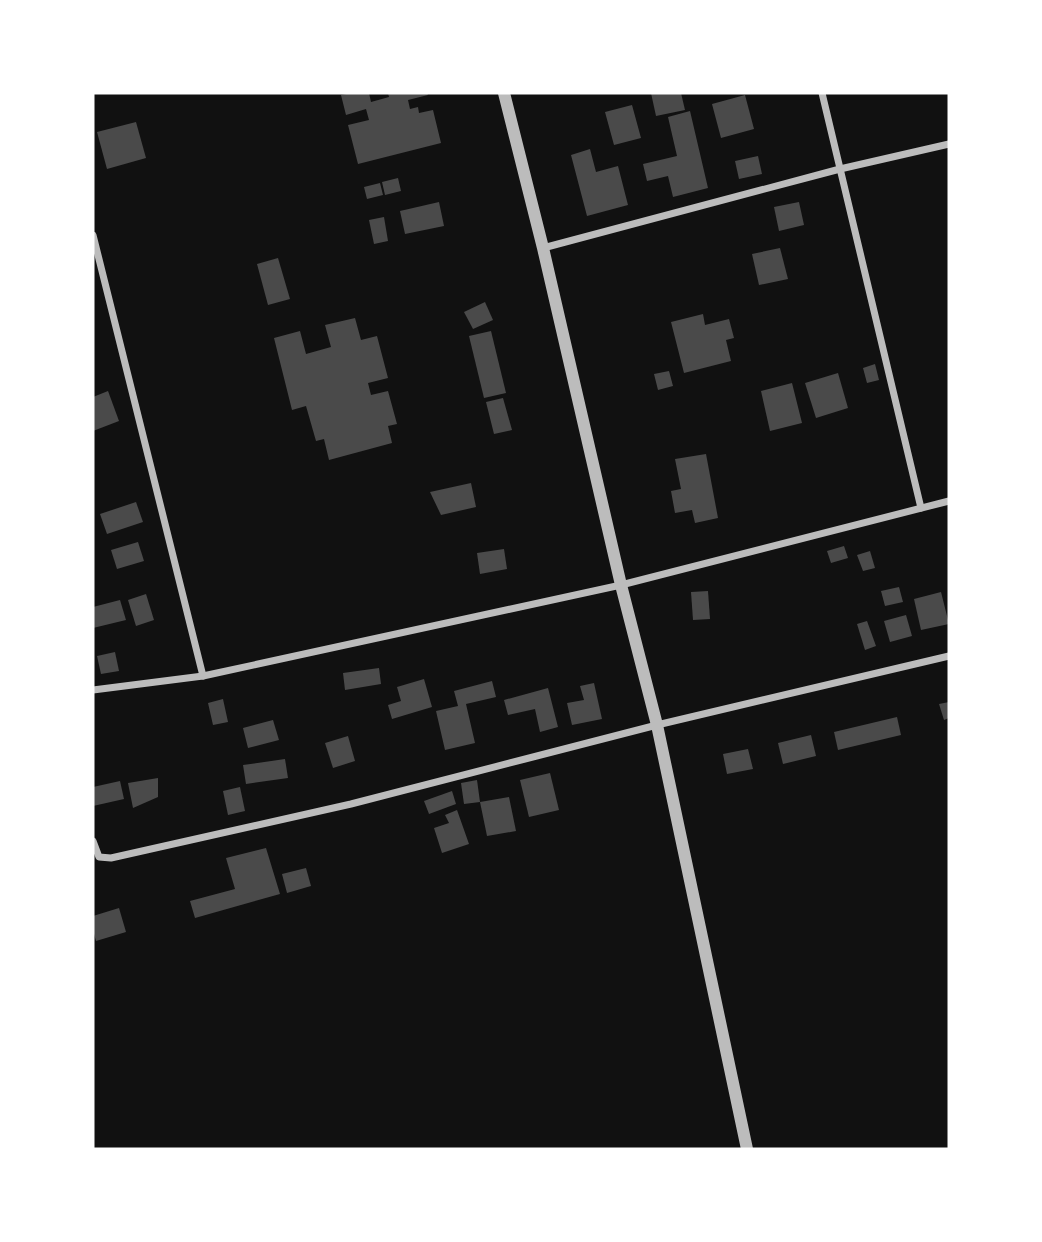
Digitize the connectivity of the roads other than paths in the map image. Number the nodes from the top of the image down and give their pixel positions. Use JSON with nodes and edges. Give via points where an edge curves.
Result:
{"nodes":[{"id":1,"x":505,"y":93,"type":"edge"},
{"id":2,"x":822,"y":93,"type":"edge"},
{"id":3,"x":949,"y":144,"type":"edge"},
{"id":4,"x":840,"y":169,"type":"junction"},
{"id":5,"x":93,"y":235,"type":"edge"},
{"id":6,"x":543,"y":248,"type":"junction"},
{"id":7,"x":949,"y":501,"type":"edge"},
{"id":8,"x":921,"y":508,"type":"junction"},
{"id":9,"x":621,"y":585,"type":"junction"},
{"id":10,"x":949,"y":656,"type":"edge"},
{"id":11,"x":203,"y":676,"type":"junction"},
{"id":12,"x":93,"y":690,"type":"edge"},
{"id":13,"x":657,"y":725,"type":"junction"},
{"id":14,"x":93,"y":841,"type":"edge"},
{"id":15,"x":747,"y":1149,"type":"edge"}],
"edges":[{"from":1,"to":6,"type":"street"},
{"from":2,"to":4,"type":"street"},
{"from":3,"to":4,"type":"street"},
{"from":4,"to":6,"type":"street"},
{"from":4,"to":8,"type":"street"},
{"from":5,"to":11,"type":"street"},
{"from":6,"to":9,"type":"street"},
{"from":7,"to":8,"type":"street"},
{"from":8,"to":9,"type":"street"},
{"from":9,"to":11,"type":"street"},
{"from":9,"to":13,"type":"street"},
{"from":10,"to":13,"type":"street"},
{"from":11,"to":12,"type":"street"},
{"from":13,"to":14,"type":"street","via":[[351,804],[111,859],[99,857]]},
{"from":13,"to":15,"type":"street"}]}
